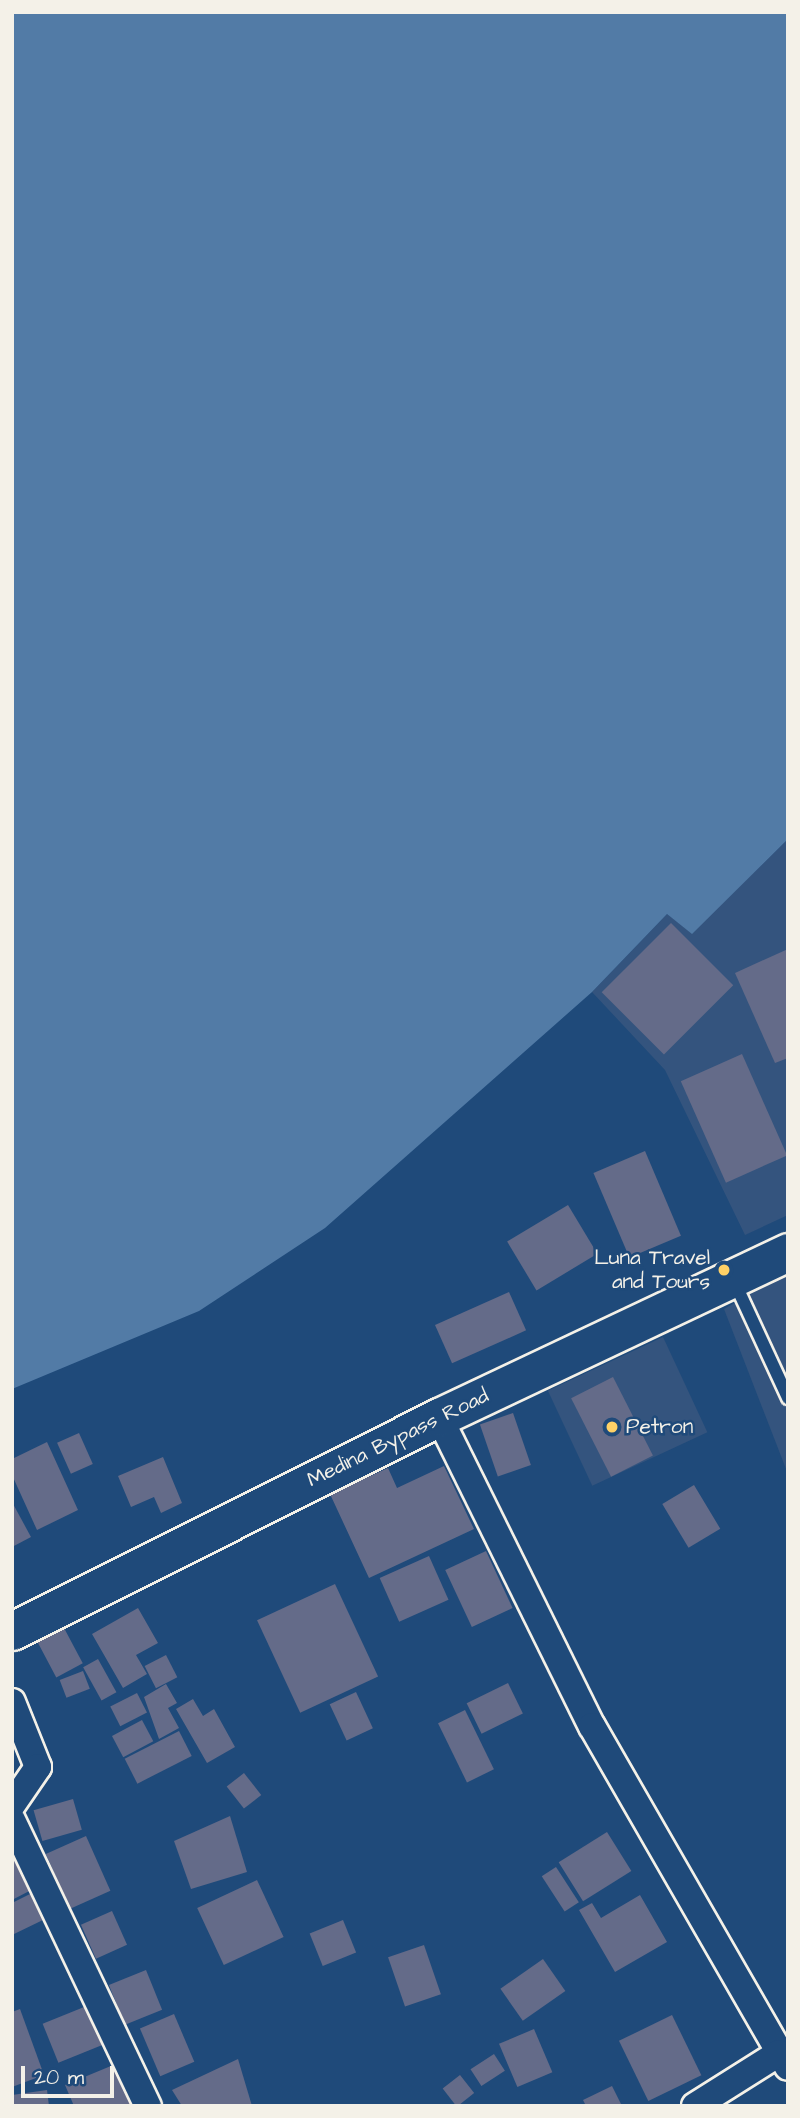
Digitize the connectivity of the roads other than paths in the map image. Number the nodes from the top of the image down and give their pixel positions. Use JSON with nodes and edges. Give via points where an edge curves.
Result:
{"nodes":[{"id":1,"x":788,"y":1252,"type":"edge"},
{"id":2,"x":733,"y":1279,"type":"junction"},
{"id":3,"x":788,"y":1398,"type":"edge"},
{"id":4,"x":439,"y":1417,"type":"junction"},
{"id":5,"x":12,"y":1631,"type":"edge"},
{"id":6,"x":12,"y":1702,"type":"edge"},
{"id":7,"x":12,"y":1805,"type":"edge"},
{"id":8,"x":12,"y":1820,"type":"edge"},
{"id":9,"x":783,"y":2060,"type":"edge"},
{"id":10,"x":148,"y":2106,"type":"edge"},
{"id":11,"x":695,"y":2106,"type":"edge"}],
"edges":[{"from":1,"to":2,"type":"main road","name":"Medina Bypass Road"},
{"from":2,"to":3,"type":"lane"},
{"from":2,"to":4,"type":"main road","name":"Medina Bypass Road"},
{"from":4,"to":5,"type":"main road","name":"Medina Bypass Road"},
{"from":4,"to":9,"type":"street","via":[[592,1726]]},
{"from":6,"to":7,"type":"street","via":[[38,1767]]},
{"from":8,"to":10,"type":"street"},
{"from":9,"to":11,"type":"street"}]}
